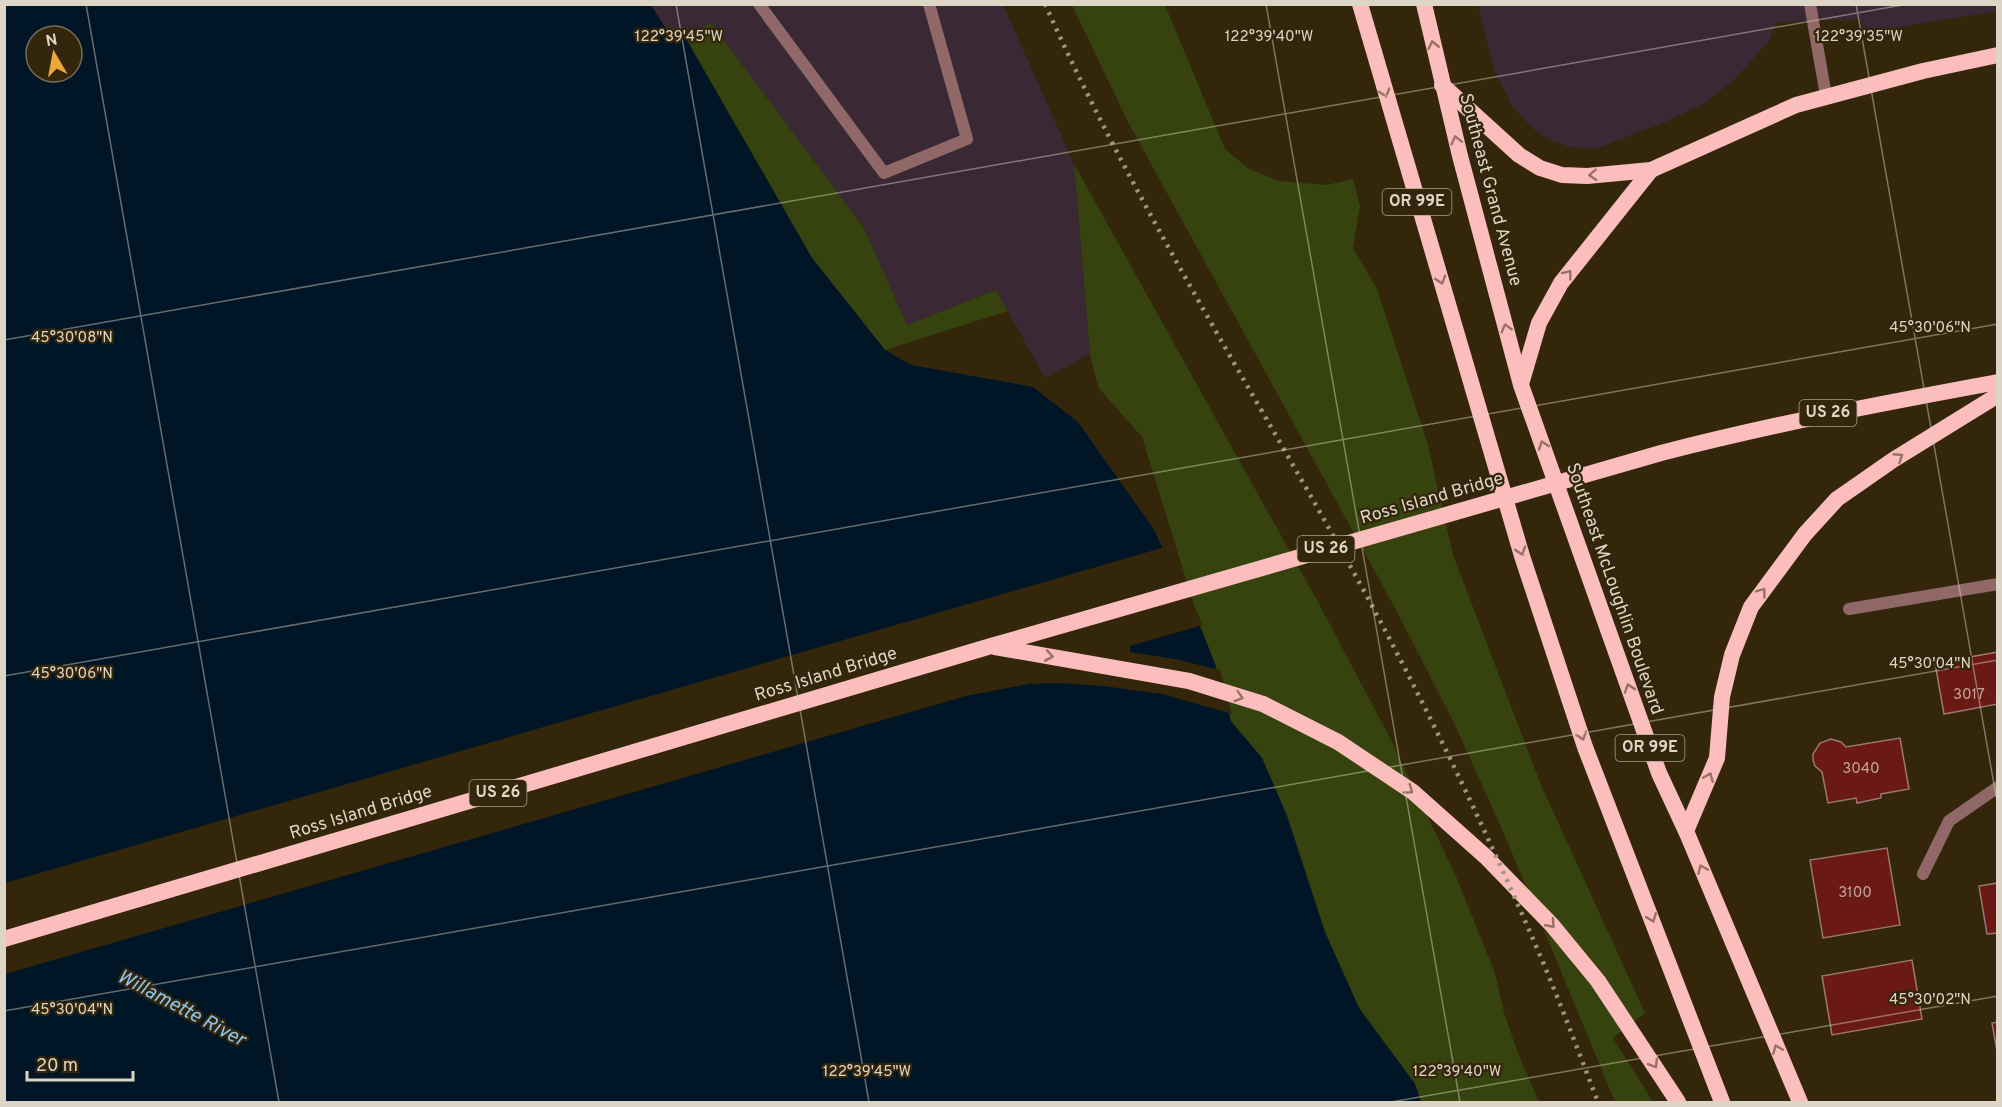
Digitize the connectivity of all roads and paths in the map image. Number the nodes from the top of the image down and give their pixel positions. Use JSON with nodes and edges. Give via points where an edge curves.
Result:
{"nodes":[{"id":1,"x":759,"y":4,"type":"edge"},
{"id":2,"x":929,"y":4,"type":"edge"},
{"id":3,"x":1360,"y":4,"type":"edge"},
{"id":4,"x":1424,"y":4,"type":"edge"},
{"id":5,"x":1810,"y":4,"type":"edge"},
{"id":6,"x":1998,"y":55,"type":"edge"},
{"id":7,"x":1442,"y":86,"type":"junction"},
{"id":8,"x":1826,"y":96,"type":"junction"},
{"id":9,"x":1651,"y":170,"type":"junction"},
{"id":10,"x":1998,"y":382,"type":"edge"},
{"id":11,"x":1521,"y":384,"type":"junction"},
{"id":12,"x":1998,"y":394,"type":"edge"},
{"id":13,"x":1998,"y":584,"type":"edge"},
{"id":14,"x":1849,"y":609,"type":"dead end"},
{"id":15,"x":991,"y":646,"type":"junction"},
{"id":16,"x":1998,"y":787,"type":"edge"},
{"id":17,"x":1686,"y":831,"type":"junction"},
{"id":18,"x":1923,"y":874,"type":"dead end"},
{"id":19,"x":4,"y":939,"type":"edge"},
{"id":20,"x":1678,"y":1102,"type":"edge"},
{"id":21,"x":1722,"y":1102,"type":"edge"},
{"id":22,"x":1800,"y":1102,"type":"edge"}],
"edges":[{"from":1,"to":2,"type":"street","via":[[884,172],[967,139]]},
{"from":3,"to":21,"type":"highway","number":"OR 99E","one_way":true,"via":[[1503,495],[1585,747]]},
{"from":7,"to":4,"type":"highway","name":"Southeast Grand Avenue","number":"OR 99E","one_way":true},
{"from":5,"to":8,"type":"street"},
{"from":6,"to":8,"type":"highway"},
{"from":9,"to":7,"type":"highway","one_way":true,"via":[[1587,176],[1562,175],[1540,168],[1518,155]]},
{"from":11,"to":7,"type":"highway","name":"Southeast Grand Avenue","number":"OR 99E","one_way":true},
{"from":8,"to":9,"type":"highway","via":[[1796,105]]},
{"from":11,"to":9,"type":"highway","one_way":true,"via":[[1539,323],[1561,283]]},
{"from":10,"to":15,"type":"highway","name":"Ross Island Bridge","number":"US 26","via":[[1833,412],[1661,453]]},
{"from":17,"to":11,"type":"highway","name":"Southeast McLoughlin Boulevard","number":"OR 99E","one_way":true,"via":[[1659,773]]},
{"from":17,"to":12,"type":"highway","one_way":true,"via":[[1717,758],[1722,697],[1732,656],[1751,607],[1805,534],[1837,499]]},
{"from":13,"to":14,"type":"street"},
{"from":15,"to":19,"type":"highway","name":"Ross Island Bridge","number":"US 26"},
{"from":15,"to":20,"type":"highway","one_way":true,"via":[[1190,681],[1263,704],[1338,742],[1413,792],[1486,857],[1552,925],[1598,981]]},
{"from":16,"to":18,"type":"street","via":[[1949,821]]},
{"from":22,"to":17,"type":"highway","name":"Southeast McLoughlin Boulevard","number":"OR 99E","one_way":true}]}
